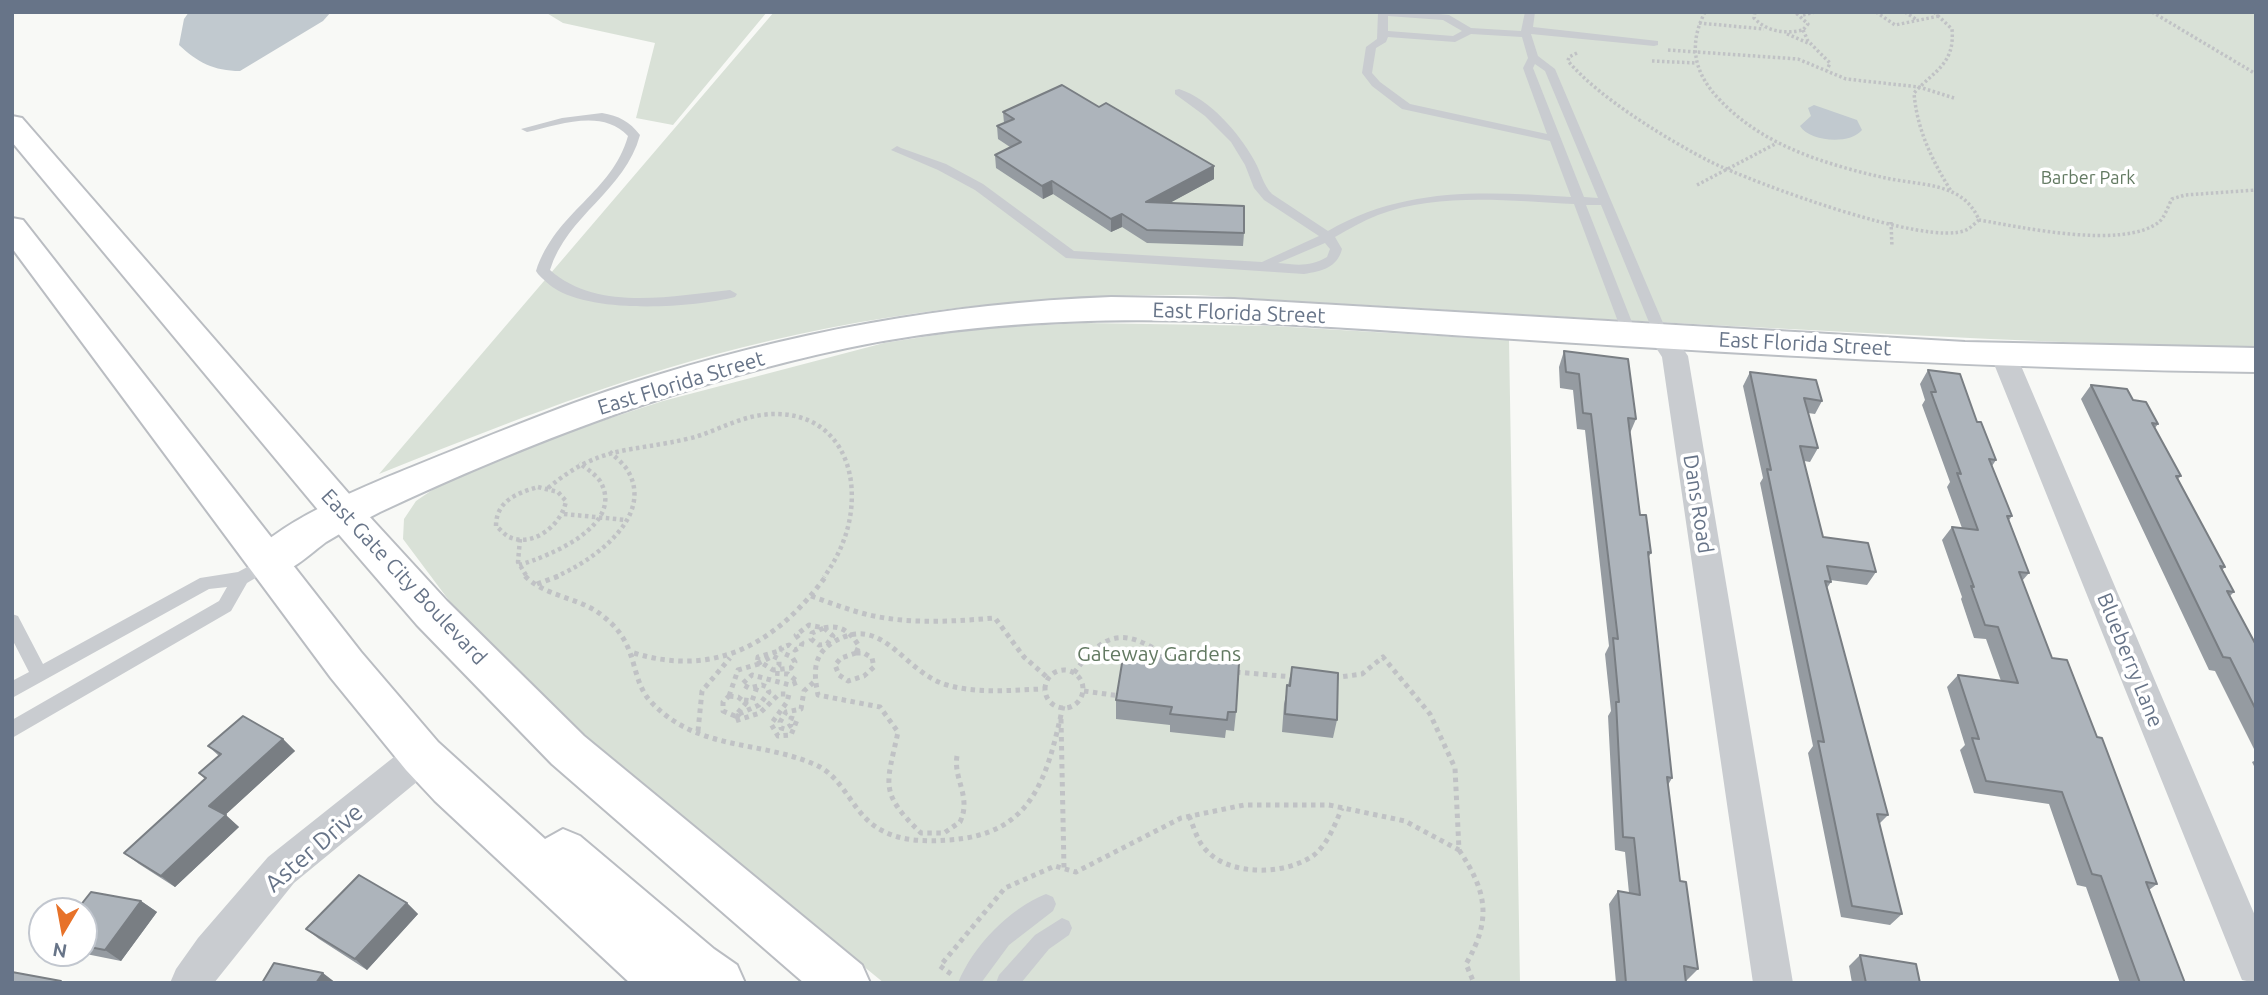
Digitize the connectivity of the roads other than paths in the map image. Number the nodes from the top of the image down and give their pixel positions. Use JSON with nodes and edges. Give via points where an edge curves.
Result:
{"nodes":[{"id":1,"x":1530,"y":12,"type":"edge"},
{"id":2,"x":1469,"y":31,"type":"junction"},
{"id":3,"x":1383,"y":34,"type":"junction"},
{"id":4,"x":1526,"y":34,"type":"junction"},
{"id":5,"x":1652,"y":52,"type":"road end"},
{"id":6,"x":1532,"y":58,"type":"junction"},
{"id":7,"x":1179,"y":92,"type":"dead end"},
{"id":8,"x":12,"y":124,"type":"edge"},
{"id":9,"x":527,"y":129,"type":"dead end"},
{"id":10,"x":1555,"y":139,"type":"junction"},
{"id":11,"x":897,"y":150,"type":"dead end"},
{"id":12,"x":1579,"y":201,"type":"junction"},
{"id":13,"x":1606,"y":202,"type":"junction"},
{"id":14,"x":12,"y":227,"type":"edge"},
{"id":15,"x":1328,"y":234,"type":"junction"},
{"id":16,"x":1256,"y":265,"type":"junction"},
{"id":17,"x":730,"y":294,"type":"dead end"},
{"id":18,"x":1646,"y":336,"type":"junction"},
{"id":19,"x":2003,"y":354,"type":"junction"},
{"id":20,"x":2256,"y":360,"type":"edge"},
{"id":21,"x":343,"y":513,"type":"junction"},
{"id":22,"x":255,"y":569,"type":"junction"},
{"id":23,"x":12,"y":621,"type":"edge"},
{"id":24,"x":39,"y":675,"type":"junction"},
{"id":25,"x":12,"y":690,"type":"edge"},
{"id":26,"x":12,"y":730,"type":"edge"},
{"id":27,"x":436,"y":771,"type":"junction"},
{"id":28,"x":1046,"y":904,"type":"dead end"},
{"id":29,"x":1062,"y":928,"type":"dead end"},
{"id":30,"x":2256,"y":966,"type":"edge"},
{"id":31,"x":963,"y":980,"type":"edge"},
{"id":32,"x":190,"y":983,"type":"edge"},
{"id":33,"x":669,"y":983,"type":"edge"},
{"id":34,"x":719,"y":983,"type":"edge"},
{"id":35,"x":844,"y":983,"type":"edge"},
{"id":36,"x":1007,"y":983,"type":"edge"},
{"id":37,"x":1773,"y":983,"type":"edge"}],
"edges":[{"from":1,"to":4,"type":"lane","name":"Dans Road"},
{"from":2,"to":3,"type":"lane","via":[[1455,39]]},
{"from":2,"to":3,"type":"lane","via":[[1445,17],[1383,13]]},
{"from":2,"to":4,"type":"lane"},
{"from":3,"to":10,"type":"lane","via":[[1371,47],[1367,73],[1406,107]]},
{"from":4,"to":5,"type":"lane"},
{"from":4,"to":6,"type":"lane","name":"Dans Road"},
{"from":6,"to":10,"type":"lane","name":"Dans Road","via":[[1528,68]]},
{"from":6,"to":13,"type":"lane","name":"Dans Road","via":[[1550,69]]},
{"from":7,"to":15,"type":"lane","via":[[1235,138],[1267,196]]},
{"from":8,"to":21,"type":"main road","name":"East Gate City Boulevard"},
{"from":9,"to":17,"type":"lane","via":[[583,117],[607,117],[621,122],[634,135],[632,150],[621,166],[546,254],[543,271],[552,283],[602,299],[669,300]]},
{"from":10,"to":12,"type":"lane","name":"Dans Road"},
{"from":11,"to":16,"type":"lane","via":[[979,187],[1071,255]]},
{"from":12,"to":13,"type":"lane"},
{"from":12,"to":15,"type":"lane","via":[[1427,201],[1389,207]]},
{"from":12,"to":18,"type":"lane","name":"Dans Road"},
{"from":13,"to":18,"type":"lane","name":"Dans Road"},
{"from":14,"to":22,"type":"main road"},
{"from":15,"to":16,"type":"lane","via":[[1284,259]]},
{"from":15,"to":16,"type":"lane","via":[[1336,249],[1333,259],[1320,267]]},
{"from":18,"to":19,"type":"main road","name":"East Florida Street"},
{"from":18,"to":21,"type":"main road","name":"East Florida Street","via":[[1222,311],[1125,308],[990,314],[746,360],[659,386],[532,430]]},
{"from":18,"to":37,"type":"street","name":"Dans Road","via":[[1675,356]]},
{"from":19,"to":20,"type":"main road","name":"East Florida Street"},
{"from":19,"to":30,"type":"street","name":"Blueberry Lane"},
{"from":21,"to":22,"type":"main road","name":"East Florida Street"},
{"from":21,"to":35,"type":"main road","name":"East Gate City Boulevard","via":[[432,613],[568,750]]},
{"from":22,"to":24,"type":"lane","via":[[206,583]]},
{"from":22,"to":26,"type":"lane","via":[[225,606]]},
{"from":22,"to":27,"type":"main road","via":[[279,578]]},
{"from":23,"to":24,"type":"lane"},
{"from":24,"to":25,"type":"lane"},
{"from":27,"to":32,"type":"street","name":"Aster Drive","via":[[281,870]]},
{"from":27,"to":33,"type":"main road"},
{"from":27,"to":34,"type":"main road","via":[[517,813]]},
{"from":28,"to":31,"type":"lane","via":[[1007,930]]},
{"from":29,"to":36,"type":"lane","via":[[1042,942]]}]}
